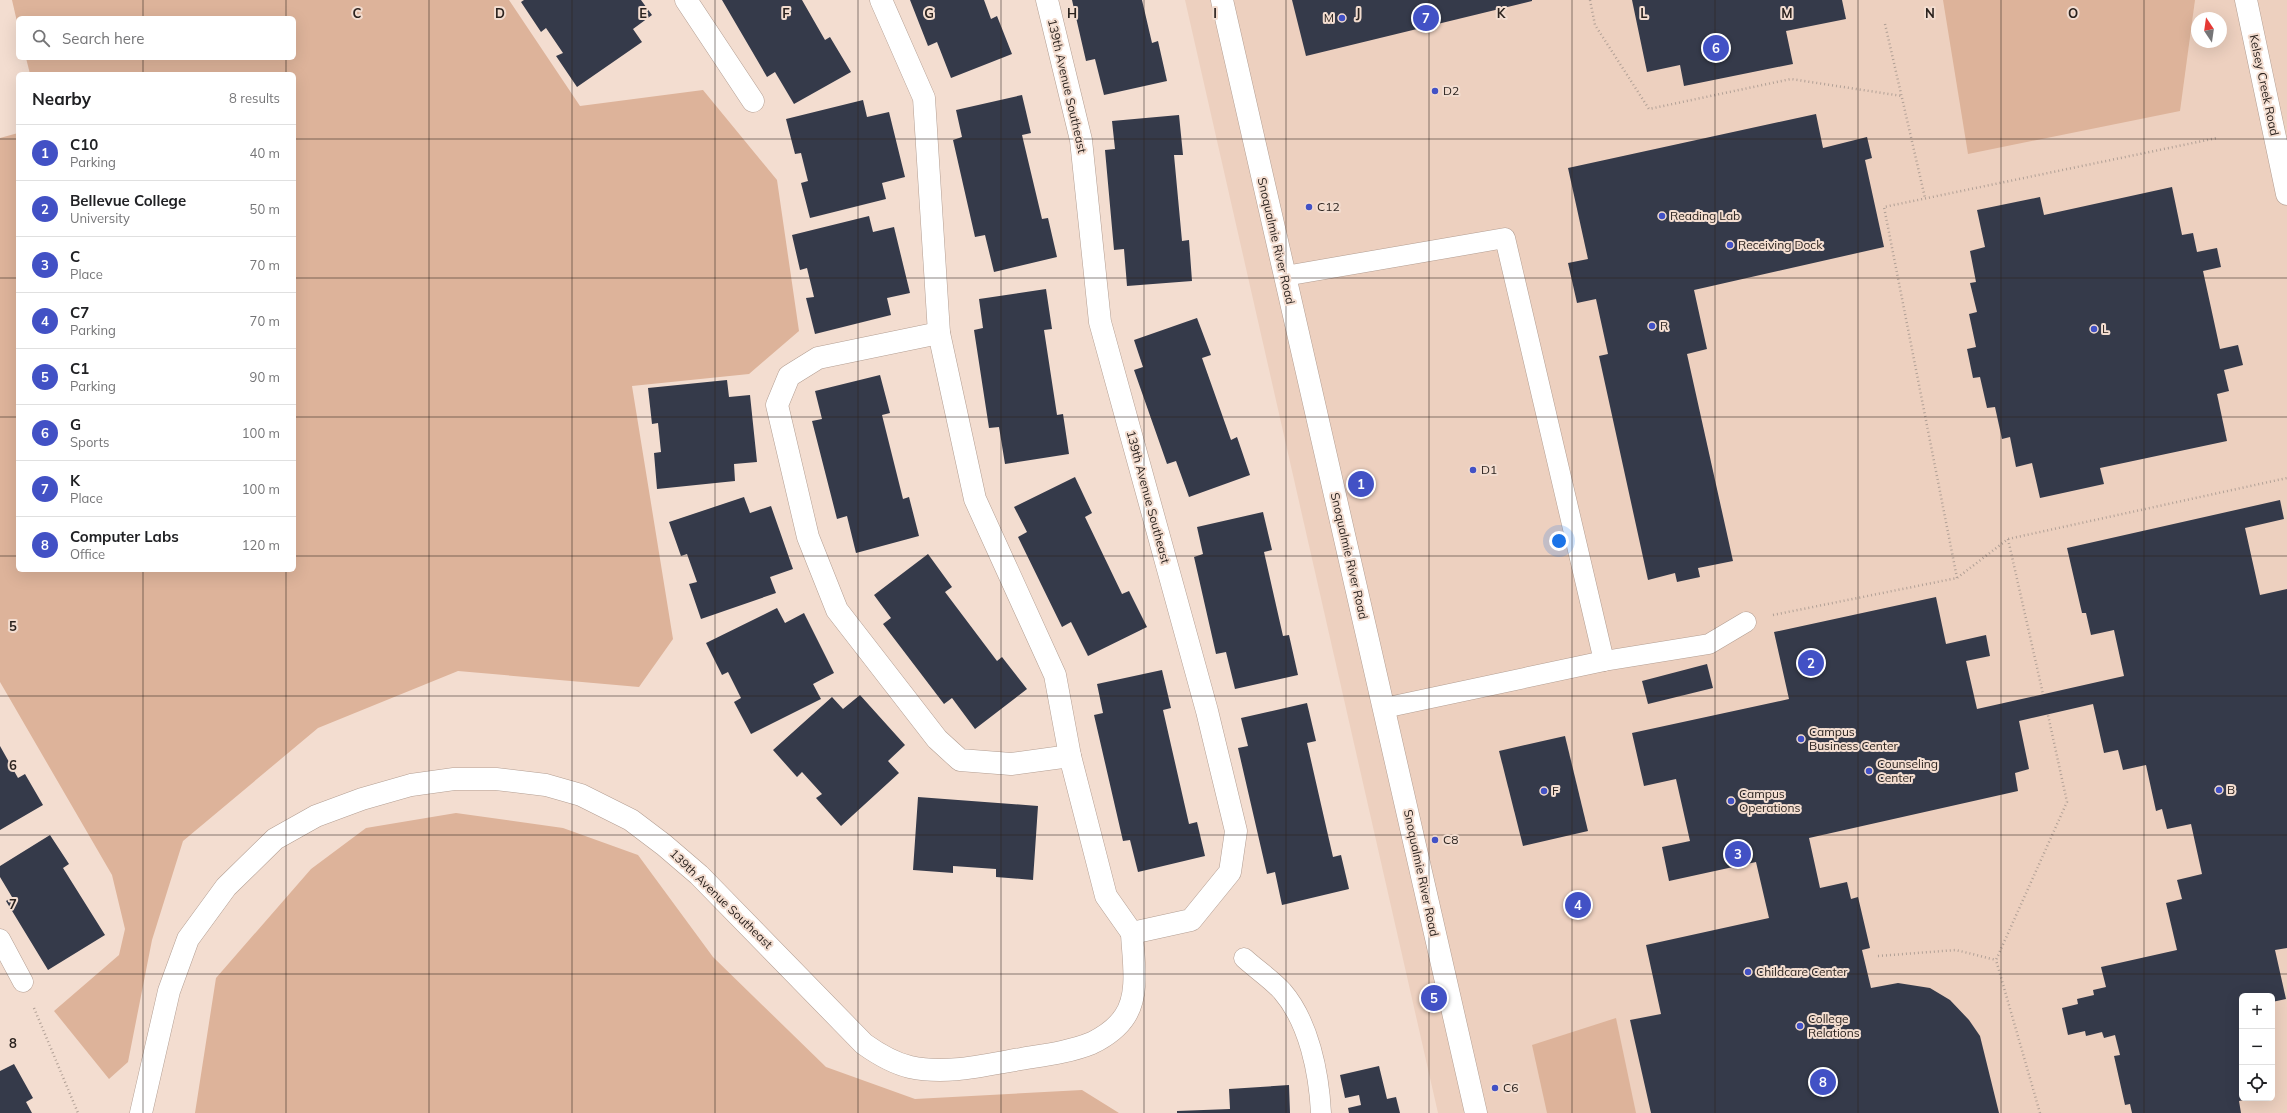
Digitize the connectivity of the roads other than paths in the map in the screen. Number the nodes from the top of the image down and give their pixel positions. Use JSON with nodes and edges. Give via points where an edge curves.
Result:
{"nodes":[{"id":1,"x":686,"y":0,"type":"edge"},
{"id":2,"x":881,"y":0,"type":"edge"},
{"id":3,"x":1047,"y":0,"type":"edge"},
{"id":4,"x":1222,"y":0,"type":"edge"},
{"id":5,"x":2246,"y":0,"type":"edge"},
{"id":6,"x":753,"y":101,"type":"dead end"},
{"id":7,"x":2287,"y":194,"type":"edge"},
{"id":8,"x":1285,"y":276,"type":"junction"},
{"id":9,"x":939,"y":333,"type":"junction"},
{"id":10,"x":1746,"y":622,"type":"road end"},
{"id":11,"x":1604,"y":661,"type":"junction"},
{"id":12,"x":1384,"y":708,"type":"junction"},
{"id":13,"x":1070,"y":756,"type":"junction"},
{"id":14,"x":1132,"y":933,"type":"junction"},
{"id":15,"x":0,"y":939,"type":"edge"},
{"id":16,"x":1244,"y":958,"type":"dead end"},
{"id":17,"x":23,"y":982,"type":"road end"},
{"id":18,"x":141,"y":1113,"type":"edge"},
{"id":19,"x":1321,"y":1113,"type":"edge"},
{"id":20,"x":1476,"y":1113,"type":"edge"}],
"edges":[{"from":1,"to":6,"type":"street"},
{"from":2,"to":9,"type":"street","via":[[924,98]]},
{"from":3,"to":14,"type":"street","name":"139th Avenue Southeast","via":[[1081,140],[1100,322],[1207,711],[1236,831],[1230,872],[1190,920]]},
{"from":4,"to":8,"type":"street","name":"Snoqualmie River Road"},
{"from":5,"to":7,"type":"street","name":"Kelsey Creek Road"},
{"from":8,"to":11,"type":"lane","via":[[1506,238]]},
{"from":8,"to":12,"type":"street","name":"Snoqualmie River Road"},
{"from":9,"to":13,"type":"street","via":[[975,499],[1056,675]]},
{"from":9,"to":13,"type":"street","via":[[818,358],[789,376],[777,405],[808,537],[837,610],[937,739],[960,760],[1012,764]]},
{"from":10,"to":11,"type":"lane","via":[[1709,644]]},
{"from":11,"to":12,"type":"lane"},
{"from":12,"to":20,"type":"street","name":"Snoqualmie River Road"},
{"from":13,"to":14,"type":"street","via":[[1106,896]]},
{"from":14,"to":18,"type":"street","name":"139th Avenue Southeast","via":[[1133,995],[1125,1016],[1113,1030],[1093,1042],[1060,1052],[960,1069],[933,1070],[909,1066],[881,1056],[864,1044],[699,875],[631,820],[581,795],[546,785],[454,779],[411,785],[316,816],[275,839],[226,887],[188,939],[170,991]]},
{"from":15,"to":17,"type":"lane"},
{"from":16,"to":19,"type":"lane","via":[[1282,991],[1297,1014],[1320,1087]]}]}
